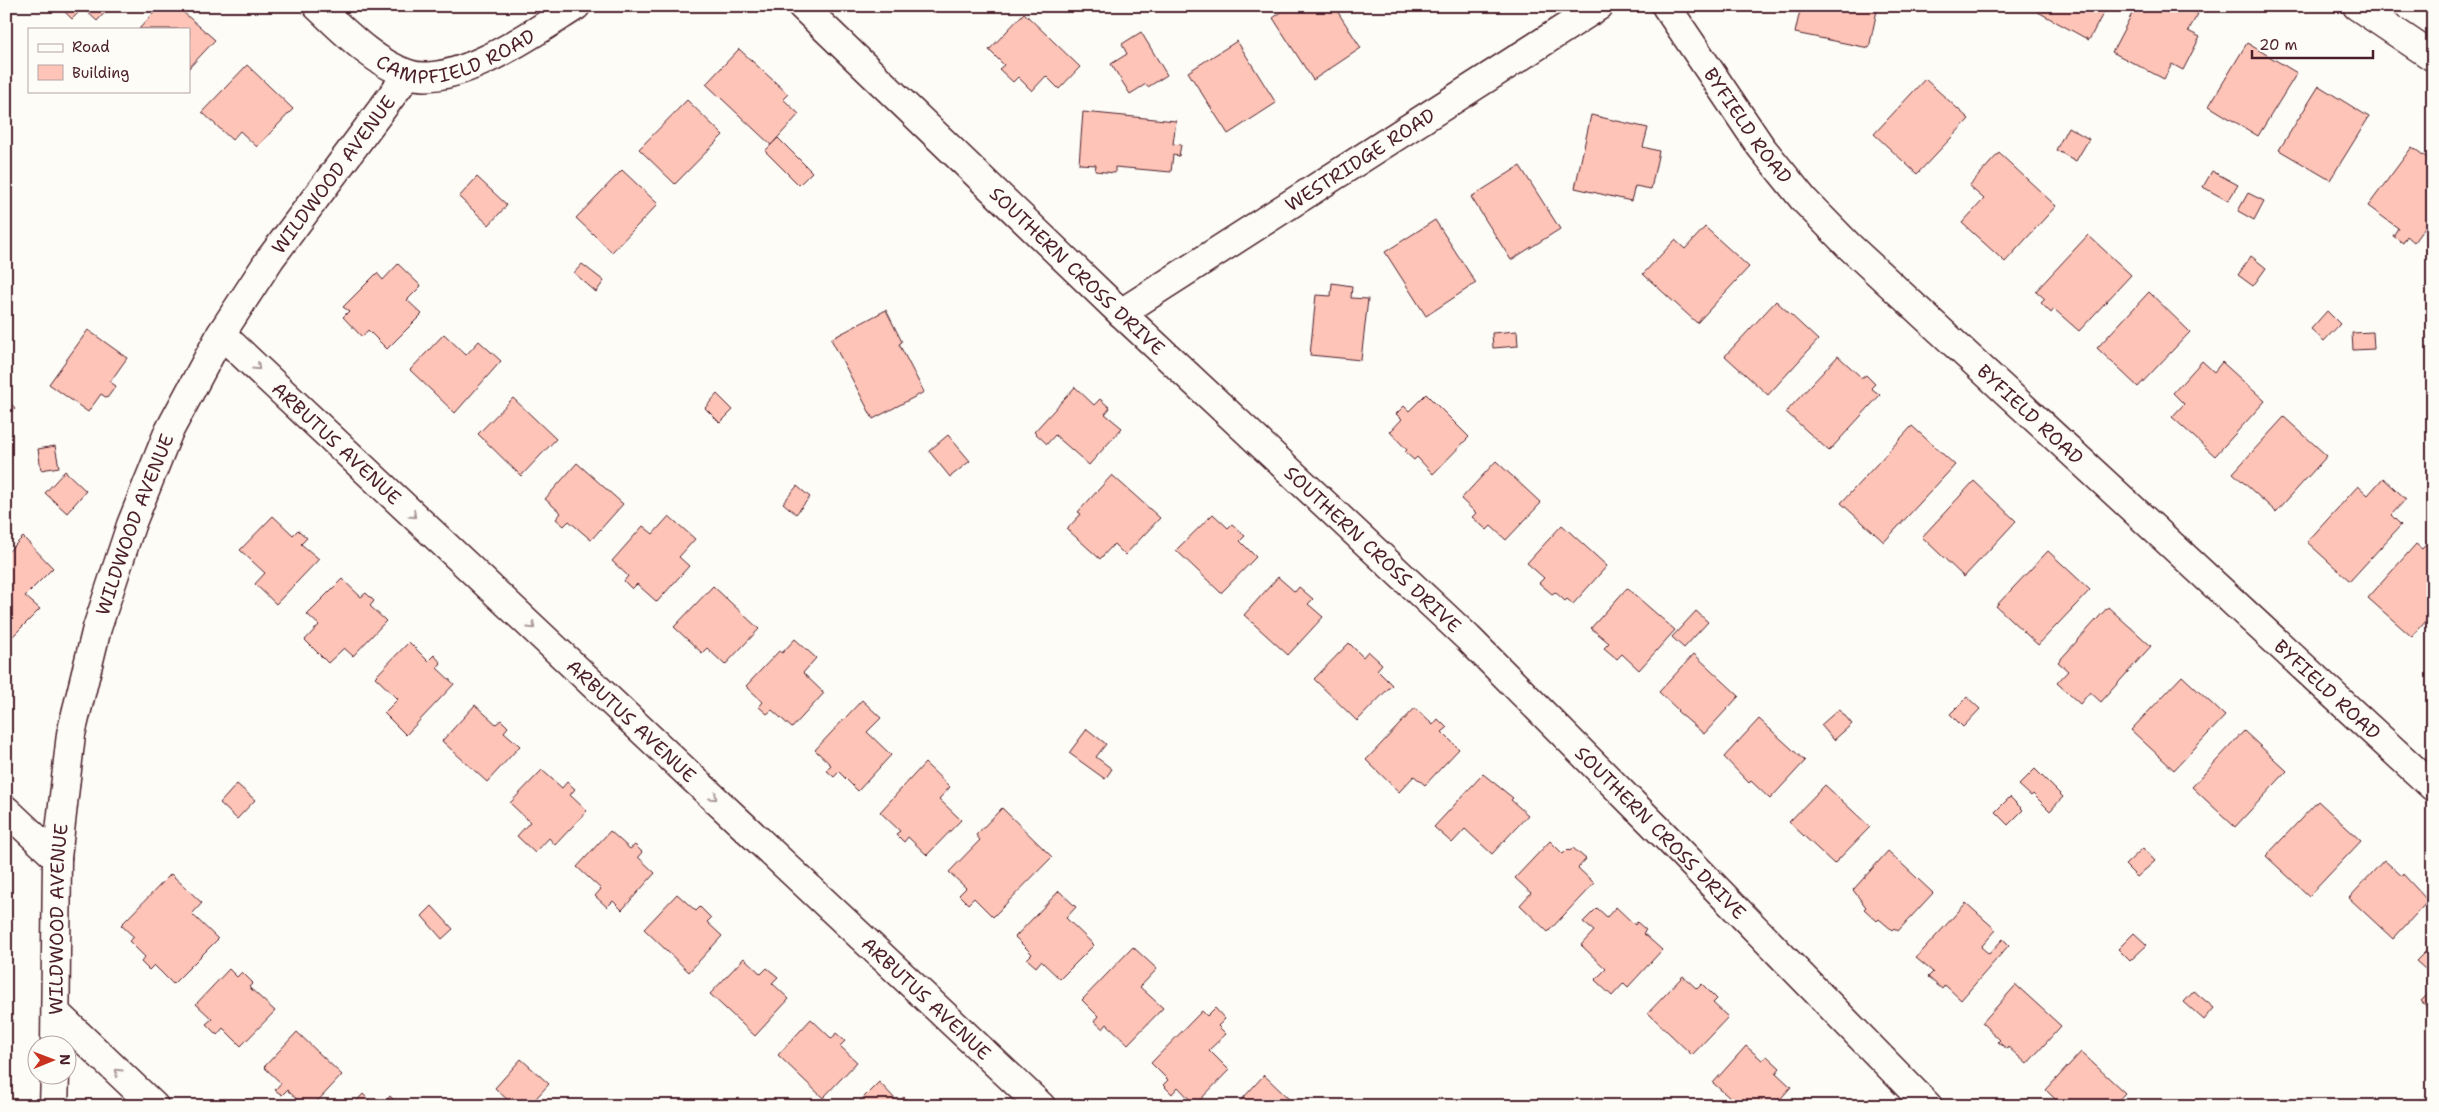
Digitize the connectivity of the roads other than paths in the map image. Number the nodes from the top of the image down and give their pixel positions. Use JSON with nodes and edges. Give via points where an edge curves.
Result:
{"nodes":[{"id":1,"x":317,"y":6,"type":"edge"},
{"id":2,"x":576,"y":6,"type":"edge"},
{"id":3,"x":802,"y":6,"type":"edge"},
{"id":4,"x":1599,"y":6,"type":"edge"},
{"id":5,"x":1666,"y":6,"type":"edge"},
{"id":6,"x":2357,"y":6,"type":"edge"},
{"id":7,"x":2433,"y":57,"type":"edge"},
{"id":8,"x":408,"y":74,"type":"junction"},
{"id":9,"x":1121,"y":313,"type":"junction"},
{"id":10,"x":221,"y":334,"type":"junction"},
{"id":11,"x":2433,"y":787,"type":"edge"},
{"id":12,"x":6,"y":810,"type":"edge"},
{"id":13,"x":57,"y":858,"type":"junction"},
{"id":14,"x":56,"y":1014,"type":"junction"},
{"id":15,"x":55,"y":1034,"type":"edge"},
{"id":16,"x":55,"y":1084,"type":"edge"},
{"id":17,"x":54,"y":1106,"type":"edge"},
{"id":18,"x":154,"y":1106,"type":"edge"},
{"id":19,"x":1041,"y":1106,"type":"edge"},
{"id":20,"x":1928,"y":1106,"type":"edge"}],
"edges":[{"from":1,"to":8,"type":"street","name":"CAMPFIELD ROAD","via":[[374,56]]},
{"from":2,"to":8,"type":"street","name":"CAMPFIELD ROAD","via":[[513,46],[475,64],[436,77]]},
{"from":3,"to":9,"type":"street","name":"SOUTHERN CROSS DRIVE"},
{"from":4,"to":9,"type":"street","name":"WESTRIDGE ROAD"},
{"from":5,"to":11,"type":"street","name":"BYFIELD ROAD","via":[[1761,147],[1804,200],[1849,246]]},
{"from":6,"to":7,"type":"street"},
{"from":8,"to":10,"type":"street","name":"WILDWOOD AVENUE","via":[[270,259]]},
{"from":9,"to":20,"type":"street","name":"SOUTHERN CROSS DRIVE","via":[[1468,638]]},
{"from":10,"to":13,"type":"street","name":"WILDWOOD AVENUE","via":[[168,433],[131,525],[97,628],[71,734]]},
{"from":10,"to":19,"type":"street","name":"ARBUTUS AVENUE","one_way":true},
{"from":12,"to":13,"type":"street"},
{"from":13,"to":14,"type":"street","name":"WILDWOOD AVENUE"},
{"from":14,"to":15,"type":"street","name":"WILDWOOD AVENUE"},
{"from":18,"to":14,"type":"street","one_way":true},
{"from":16,"to":17,"type":"street"}]}
